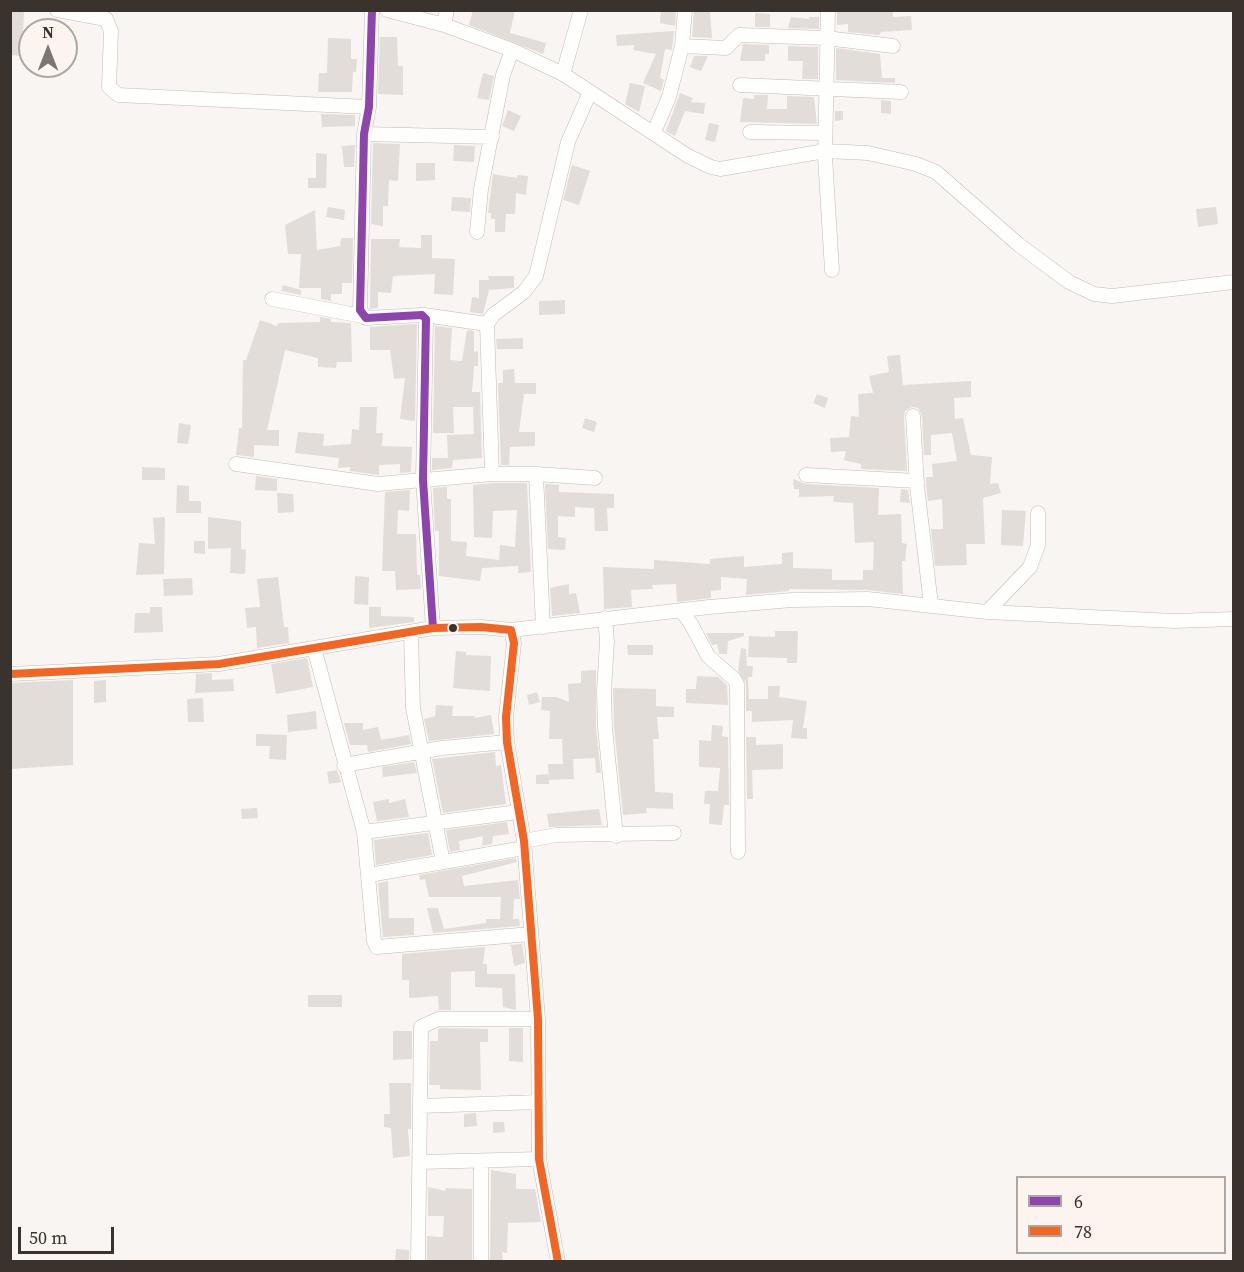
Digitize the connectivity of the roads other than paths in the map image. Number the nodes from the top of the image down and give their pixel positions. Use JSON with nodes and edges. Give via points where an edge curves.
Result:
{"nodes":[{"id":1,"x":57,"y":10,"type":"edge"},
{"id":2,"x":387,"y":10,"type":"edge"},
{"id":3,"x":447,"y":10,"type":"edge"},
{"id":4,"x":581,"y":10,"type":"edge"},
{"id":5,"x":685,"y":10,"type":"edge"},
{"id":6,"x":828,"y":10,"type":"edge"},
{"id":7,"x":372,"y":11,"type":"edge"},
{"id":8,"x":444,"y":25,"type":"junction"},
{"id":9,"x":826,"y":38,"type":"junction"},
{"id":10,"x":682,"y":46,"type":"junction"},
{"id":11,"x":894,"y":46,"type":"dead end"},
{"id":12,"x":510,"y":54,"type":"junction"},
{"id":13,"x":563,"y":74,"type":"junction"},
{"id":14,"x":740,"y":85,"type":"dead end"},
{"id":15,"x":826,"y":87,"type":"junction"},
{"id":16,"x":902,"y":92,"type":"dead end"},
{"id":17,"x":585,"y":101,"type":"junction"},
{"id":18,"x":369,"y":107,"type":"junction"},
{"id":19,"x":654,"y":132,"type":"junction"},
{"id":20,"x":750,"y":132,"type":"dead end"},
{"id":21,"x":824,"y":132,"type":"junction"},
{"id":22,"x":364,"y":134,"type":"junction"},
{"id":23,"x":492,"y":136,"type":"junction"},
{"id":24,"x":825,"y":154,"type":"junction"},
{"id":25,"x":477,"y":232,"type":"dead end"},
{"id":26,"x":832,"y":270,"type":"dead end"},
{"id":27,"x":1233,"y":282,"type":"edge"},
{"id":28,"x":272,"y":299,"type":"dead end"},
{"id":29,"x":424,"y":315,"type":"junction"},
{"id":30,"x":362,"y":316,"type":"junction"},
{"id":31,"x":488,"y":324,"type":"junction"},
{"id":32,"x":913,"y":416,"type":"dead end"},
{"id":33,"x":236,"y":464,"type":"dead end"},
{"id":34,"x":492,"y":474,"type":"junction"},
{"id":35,"x":537,"y":474,"type":"junction"},
{"id":36,"x":806,"y":475,"type":"dead end"},
{"id":37,"x":595,"y":478,"type":"dead end"},
{"id":38,"x":423,"y":480,"type":"junction"},
{"id":39,"x":917,"y":481,"type":"junction"},
{"id":40,"x":1038,"y":513,"type":"dead end"},
{"id":41,"x":931,"y":605,"type":"junction"},
{"id":42,"x":681,"y":610,"type":"junction"},
{"id":43,"x":987,"y":612,"type":"junction"},
{"id":44,"x":1233,"y":619,"type":"edge"},
{"id":45,"x":605,"y":622,"type":"junction"},
{"id":46,"x":543,"y":627,"type":"junction"},
{"id":47,"x":432,"y":628,"type":"junction"},
{"id":48,"x":511,"y":630,"type":"junction"},
{"id":49,"x":411,"y":633,"type":"junction"},
{"id":50,"x":314,"y":648,"type":"junction"},
{"id":51,"x":10,"y":674,"type":"edge"},
{"id":52,"x":507,"y":742,"type":"junction"},
{"id":53,"x":421,"y":751,"type":"junction"},
{"id":54,"x":344,"y":765,"type":"junction"},
{"id":55,"x":518,"y":812,"type":"junction"},
{"id":56,"x":437,"y":822,"type":"junction"},
{"id":57,"x":364,"y":832,"type":"junction"},
{"id":58,"x":674,"y":833,"type":"dead end"},
{"id":59,"x":616,"y":836,"type":"junction"},
{"id":60,"x":528,"y":843,"type":"junction"},
{"id":61,"x":738,"y":852,"type":"dead end"},
{"id":62,"x":443,"y":862,"type":"junction"},
{"id":63,"x":369,"y":875,"type":"junction"},
{"id":64,"x":531,"y":934,"type":"junction"},
{"id":65,"x":538,"y":1019,"type":"junction"},
{"id":66,"x":539,"y":1102,"type":"junction"},
{"id":67,"x":420,"y":1106,"type":"junction"},
{"id":68,"x":539,"y":1159,"type":"junction"},
{"id":69,"x":481,"y":1161,"type":"junction"},
{"id":70,"x":420,"y":1162,"type":"junction"},
{"id":71,"x":418,"y":1262,"type":"edge"},
{"id":72,"x":481,"y":1262,"type":"edge"},
{"id":73,"x":558,"y":1262,"type":"edge"}],
"edges":[{"from":1,"to":18,"type":"street","via":[[106,19],[111,30],[109,87],[118,95]]},
{"from":2,"to":8,"type":"street"},
{"from":3,"to":8,"type":"street"},
{"from":4,"to":13,"type":"street"},
{"from":5,"to":10,"type":"street"},
{"from":6,"to":9,"type":"street"},
{"from":7,"to":18,"type":"street"},
{"from":8,"to":12,"type":"street"},
{"from":9,"to":10,"type":"street","via":[[739,35],[726,48]]},
{"from":9,"to":11,"type":"street"},
{"from":9,"to":15,"type":"street"},
{"from":10,"to":19,"type":"street","via":[[669,97]]},
{"from":12,"to":13,"type":"street"},
{"from":12,"to":23,"type":"street","via":[[502,75]]},
{"from":13,"to":17,"type":"street"},
{"from":14,"to":15,"type":"street"},
{"from":15,"to":16,"type":"street"},
{"from":15,"to":21,"type":"street"},
{"from":17,"to":19,"type":"street"},
{"from":17,"to":31,"type":"street","via":[[568,142],[536,276]]},
{"from":18,"to":22,"type":"street"},
{"from":19,"to":24,"type":"street","via":[[688,156],[715,168]]},
{"from":20,"to":21,"type":"street"},
{"from":21,"to":24,"type":"street"},
{"from":22,"to":23,"type":"street"},
{"from":22,"to":30,"type":"street"},
{"from":23,"to":25,"type":"street"},
{"from":24,"to":26,"type":"street"},
{"from":24,"to":27,"type":"street","via":[[868,153],[936,172],[1019,245],[1069,282],[1094,294],[1119,296]]},
{"from":28,"to":30,"type":"street"},
{"from":29,"to":30,"type":"street"},
{"from":29,"to":31,"type":"street"},
{"from":29,"to":38,"type":"street"},
{"from":31,"to":34,"type":"street"},
{"from":32,"to":39,"type":"street"},
{"from":33,"to":38,"type":"street","via":[[378,484]]},
{"from":34,"to":35,"type":"street"},
{"from":34,"to":38,"type":"street"},
{"from":35,"to":37,"type":"street"},
{"from":35,"to":46,"type":"street"},
{"from":36,"to":39,"type":"street"},
{"from":38,"to":47,"type":"street"},
{"from":39,"to":41,"type":"street"},
{"from":40,"to":43,"type":"street","via":[[1038,545],[1030,567]]},
{"from":41,"to":42,"type":"street","via":[[868,599],[814,600]]},
{"from":41,"to":43,"type":"street"},
{"from":42,"to":45,"type":"street"},
{"from":42,"to":61,"type":"street","via":[[711,661],[737,684]]},
{"from":43,"to":44,"type":"street","via":[[1174,621]]},
{"from":45,"to":46,"type":"street"},
{"from":45,"to":59,"type":"street","via":[[605,728]]},
{"from":46,"to":48,"type":"street"},
{"from":47,"to":48,"type":"street"},
{"from":47,"to":49,"type":"street"},
{"from":48,"to":52,"type":"street","via":[[514,643]]},
{"from":49,"to":50,"type":"street"},
{"from":49,"to":53,"type":"street","via":[[413,708]]},
{"from":50,"to":51,"type":"street","via":[[219,664]]},
{"from":50,"to":54,"type":"street"},
{"from":52,"to":53,"type":"street"},
{"from":52,"to":55,"type":"street"},
{"from":53,"to":54,"type":"street"},
{"from":53,"to":56,"type":"street"},
{"from":54,"to":57,"type":"street"},
{"from":55,"to":56,"type":"street"},
{"from":55,"to":60,"type":"street"},
{"from":56,"to":57,"type":"street"},
{"from":56,"to":62,"type":"street"},
{"from":57,"to":63,"type":"street"},
{"from":58,"to":59,"type":"street"},
{"from":59,"to":60,"type":"street","via":[[556,835]]},
{"from":60,"to":62,"type":"street"},
{"from":60,"to":64,"type":"street"},
{"from":62,"to":63,"type":"street"},
{"from":63,"to":64,"type":"street","via":[[377,947]]},
{"from":64,"to":65,"type":"street"},
{"from":65,"to":66,"type":"street"},
{"from":65,"to":67,"type":"street","via":[[438,1019],[421,1027]]},
{"from":66,"to":67,"type":"street"},
{"from":66,"to":68,"type":"street"},
{"from":67,"to":70,"type":"street"},
{"from":68,"to":69,"type":"street"},
{"from":68,"to":73,"type":"street"},
{"from":69,"to":70,"type":"street"},
{"from":69,"to":72,"type":"street"},
{"from":70,"to":71,"type":"street"}]}
